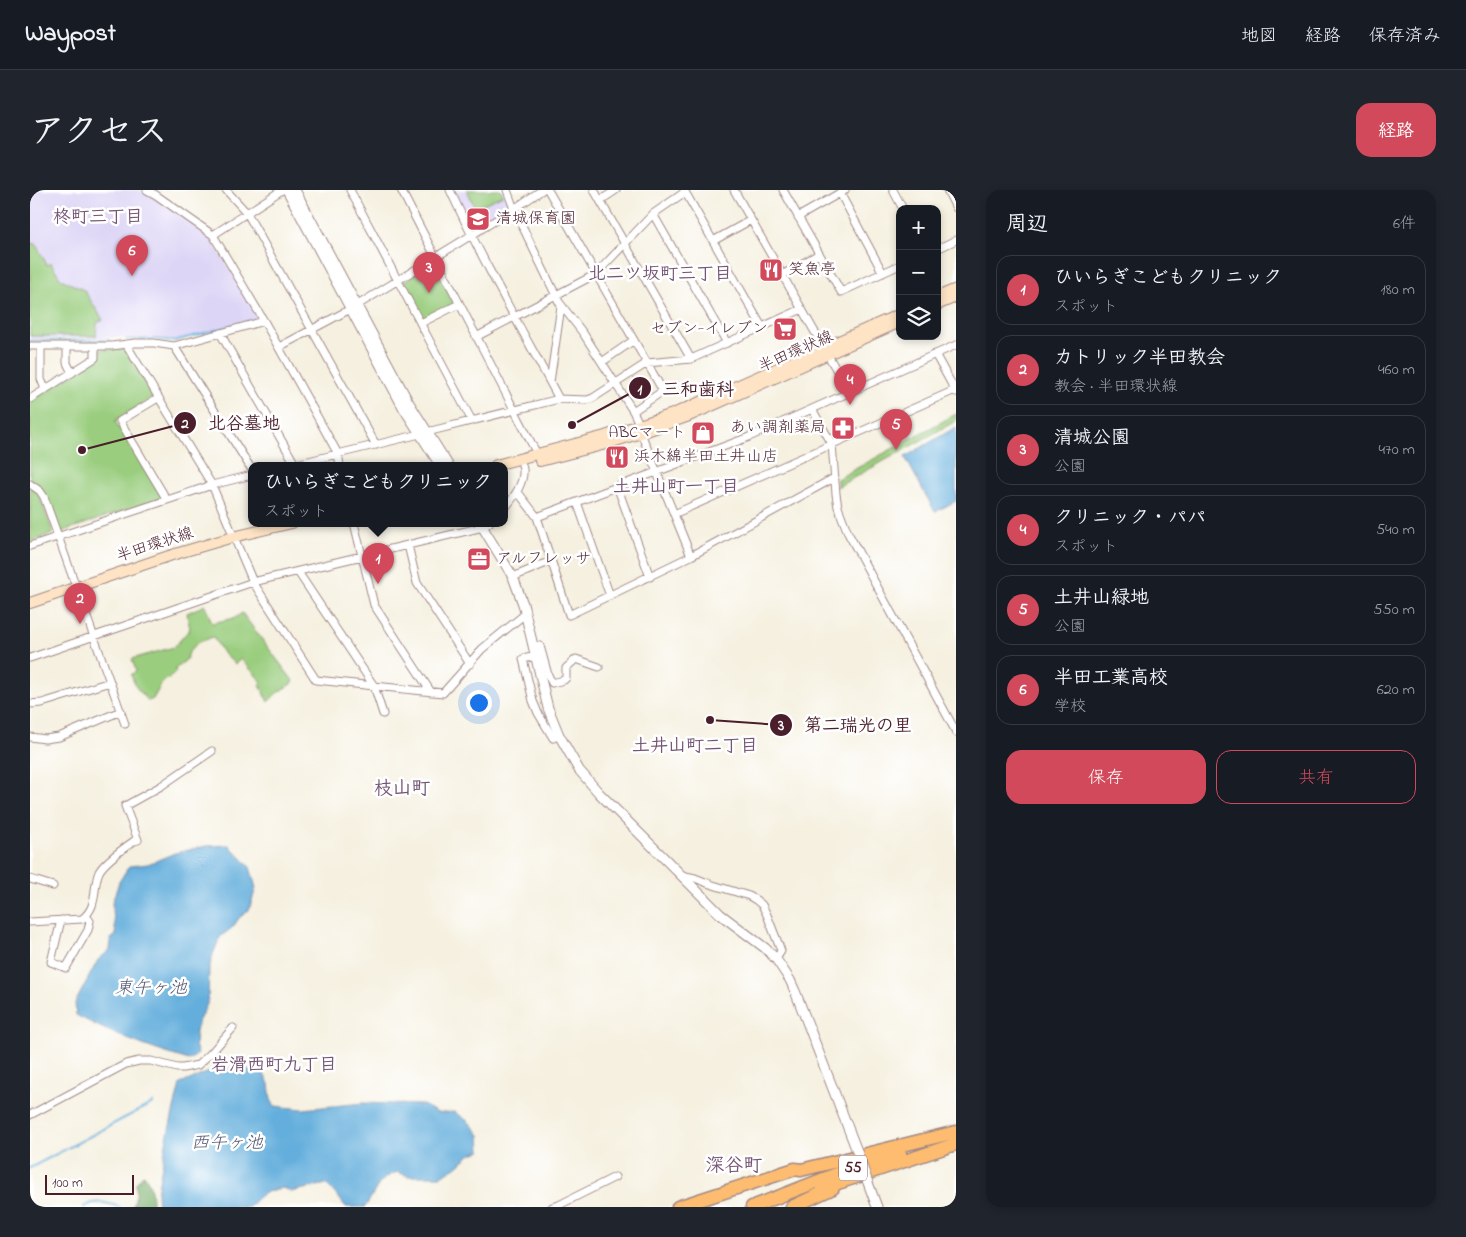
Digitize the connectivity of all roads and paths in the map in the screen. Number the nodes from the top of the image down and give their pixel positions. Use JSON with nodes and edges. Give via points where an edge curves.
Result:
{"nodes":[{"id":1,"x":146,"y":190,"type":"edge"},
{"id":2,"x":226,"y":190,"type":"edge"},
{"id":3,"x":282,"y":190,"type":"edge"},
{"id":4,"x":288,"y":190,"type":"edge"},
{"id":5,"x":295,"y":190,"type":"edge"},
{"id":6,"x":350,"y":190,"type":"edge"},
{"id":7,"x":401,"y":190,"type":"edge"},
{"id":8,"x":450,"y":190,"type":"edge"},
{"id":9,"x":507,"y":190,"type":"edge"},
{"id":10,"x":542,"y":190,"type":"edge"},
{"id":11,"x":548,"y":190,"type":"edge"},
{"id":12,"x":594,"y":190,"type":"edge"},
{"id":13,"x":616,"y":190,"type":"edge"},
{"id":14,"x":734,"y":190,"type":"edge"},
{"id":15,"x":784,"y":190,"type":"edge"},
{"id":16,"x":893,"y":190,"type":"edge"},
{"id":17,"x":947,"y":190,"type":"edge"},
{"id":18,"x":685,"y":191,"type":"edge"},
{"id":19,"x":843,"y":191,"type":"edge"},
{"id":20,"x":601,"y":200,"type":"junction"},
{"id":21,"x":901,"y":205,"type":"edge"},
{"id":22,"x":956,"y":208,"type":"edge"},
{"id":23,"x":514,"y":209,"type":"junction"},
{"id":24,"x":247,"y":213,"type":"junction"},
{"id":25,"x":653,"y":214,"type":"junction"},
{"id":26,"x":798,"y":217,"type":"junction"},
{"id":27,"x":751,"y":220,"type":"junction"},
{"id":28,"x":213,"y":235,"type":"junction"},
{"id":29,"x":471,"y":235,"type":"junction"},
{"id":30,"x":956,"y":240,"type":"edge"},
{"id":31,"x":713,"y":241,"type":"junction"},
{"id":32,"x":625,"y":244,"type":"junction"},
{"id":33,"x":941,"y":246,"type":"edge"},
{"id":34,"x":819,"y":254,"type":"junction"},
{"id":35,"x":436,"y":257,"type":"junction"},
{"id":36,"x":896,"y":267,"type":"edge"},
{"id":37,"x":883,"y":273,"type":"junction"},
{"id":38,"x":596,"y":274,"type":"junction"},
{"id":39,"x":782,"y":275,"type":"junction"},
{"id":40,"x":398,"y":281,"type":"junction"},
{"id":41,"x":956,"y":289,"type":"edge"},
{"id":42,"x":556,"y":295,"type":"junction"},
{"id":43,"x":941,"y":295,"type":"edge"},
{"id":44,"x":956,"y":297,"type":"edge"},
{"id":45,"x":941,"y":303,"type":"edge"},
{"id":46,"x":459,"y":304,"type":"junction"},
{"id":47,"x":561,"y":306,"type":"junction"},
{"id":48,"x":353,"y":308,"type":"junction"},
{"id":49,"x":802,"y":309,"type":"junction"},
{"id":50,"x":896,"y":316,"type":"edge"},
{"id":51,"x":514,"y":317,"type":"junction"},
{"id":52,"x":264,"y":321,"type":"junction"},
{"id":53,"x":421,"y":323,"type":"junction"},
{"id":54,"x":896,"y":324,"type":"edge"},
{"id":55,"x":762,"y":327,"type":"junction"},
{"id":56,"x":313,"y":330,"type":"junction"},
{"id":57,"x":220,"y":333,"type":"junction"},
{"id":58,"x":476,"y":337,"type":"junction"},
{"id":59,"x":634,"y":340,"type":"junction"},
{"id":60,"x":727,"y":343,"type":"junction"},
{"id":61,"x":126,"y":344,"type":"junction"},
{"id":62,"x":956,"y":345,"type":"edge"},
{"id":63,"x":30,"y":346,"type":"edge"},
{"id":64,"x":41,"y":346,"type":"junction"},
{"id":65,"x":67,"y":346,"type":"junction"},
{"id":66,"x":95,"y":346,"type":"junction"},
{"id":67,"x":174,"y":346,"type":"junction"},
{"id":68,"x":278,"y":347,"type":"junction"},
{"id":69,"x":825,"y":351,"type":"junction"},
{"id":70,"x":935,"y":354,"type":"junction"},
{"id":71,"x":691,"y":359,"type":"junction"},
{"id":72,"x":602,"y":362,"type":"junction"},
{"id":73,"x":647,"y":363,"type":"junction"},
{"id":74,"x":72,"y":373,"type":"junction"},
{"id":75,"x":550,"y":382,"type":"junction"},
{"id":76,"x":615,"y":383,"type":"junction"},
{"id":77,"x":45,"y":389,"type":"junction"},
{"id":78,"x":955,"y":391,"type":"edge"},
{"id":79,"x":849,"y":392,"type":"junction"},
{"id":80,"x":158,"y":398,"type":"junction"},
{"id":81,"x":30,"y":399,"type":"edge"},
{"id":82,"x":560,"y":399,"type":"junction"},
{"id":83,"x":812,"y":409,"type":"junction"},
{"id":84,"x":514,"y":411,"type":"junction"},
{"id":85,"x":633,"y":411,"type":"junction"},
{"id":86,"x":472,"y":421,"type":"junction"},
{"id":87,"x":640,"y":430,"type":"junction"},
{"id":88,"x":424,"y":433,"type":"junction"},
{"id":89,"x":832,"y":444,"type":"junction"},
{"id":90,"x":376,"y":445,"type":"junction"},
{"id":91,"x":338,"y":454,"type":"junction"},
{"id":92,"x":537,"y":454,"type":"junction"},
{"id":93,"x":291,"y":462,"type":"edge"},
{"id":94,"x":305,"y":462,"type":"edge"},
{"id":95,"x":339,"y":462,"type":"edge"},
{"id":96,"x":438,"y":462,"type":"edge"},
{"id":97,"x":446,"y":462,"type":"edge"},
{"id":98,"x":507,"y":462,"type":"edge"},
{"id":99,"x":248,"y":464,"type":"edge"},
{"id":100,"x":522,"y":465,"type":"junction"},
{"id":101,"x":508,"y":469,"type":"edge"},
{"id":102,"x":656,"y":471,"type":"junction"},
{"id":103,"x":248,"y":476,"type":"edge"},
{"id":104,"x":834,"y":478,"type":"junction"},
{"id":105,"x":30,"y":484,"type":"edge"},
{"id":106,"x":212,"y":485,"type":"junction"},
{"id":107,"x":616,"y":486,"type":"junction"},
{"id":108,"x":517,"y":491,"type":"junction"},
{"id":109,"x":167,"y":500,"type":"junction"},
{"id":110,"x":576,"y":502,"type":"junction"},
{"id":111,"x":508,"y":503,"type":"edge"},
{"id":112,"x":674,"y":514,"type":"junction"},
{"id":113,"x":537,"y":517,"type":"junction"},
{"id":114,"x":254,"y":527,"type":"edge"},
{"id":115,"x":270,"y":527,"type":"edge"},
{"id":116,"x":355,"y":527,"type":"edge"},
{"id":117,"x":473,"y":527,"type":"edge"},
{"id":118,"x":486,"y":527,"type":"edge"},
{"id":119,"x":232,"y":534,"type":"junction"},
{"id":120,"x":59,"y":536,"type":"junction"},
{"id":121,"x":408,"y":545,"type":"junction"},
{"id":122,"x":30,"y":546,"type":"edge"},
{"id":123,"x":362,"y":556,"type":"junction"},
{"id":124,"x":691,"y":556,"type":"junction"},
{"id":125,"x":551,"y":561,"type":"junction"},
{"id":126,"x":298,"y":572,"type":"junction"},
{"id":127,"x":650,"y":577,"type":"junction"},
{"id":128,"x":513,"y":578,"type":"junction"},
{"id":129,"x":253,"y":582,"type":"junction"},
{"id":130,"x":75,"y":584,"type":"junction"},
{"id":131,"x":30,"y":596,"type":"edge"},
{"id":132,"x":610,"y":596,"type":"junction"},
{"id":133,"x":30,"y":603,"type":"edge"},
{"id":134,"x":525,"y":614,"type":"junction"},
{"id":135,"x":94,"y":636,"type":"junction"},
{"id":136,"x":533,"y":645,"type":"junction"},
{"id":137,"x":536,"y":656,"type":"junction"},
{"id":138,"x":30,"y":658,"type":"edge"},
{"id":139,"x":470,"y":664,"type":"junction"},
{"id":140,"x":599,"y":667,"type":"dead end"},
{"id":141,"x":110,"y":682,"type":"junction"},
{"id":142,"x":374,"y":686,"type":"junction"},
{"id":143,"x":431,"y":692,"type":"junction"},
{"id":144,"x":30,"y":704,"type":"edge"},
{"id":145,"x":120,"y":711,"type":"junction"},
{"id":146,"x":383,"y":714,"type":"dead end"},
{"id":147,"x":125,"y":724,"type":"dead end"},
{"id":148,"x":956,"y":732,"type":"edge"},
{"id":149,"x":559,"y":735,"type":"junction"},
{"id":150,"x":30,"y":737,"type":"edge"},
{"id":151,"x":212,"y":751,"type":"dead end"},
{"id":152,"x":681,"y":875,"type":"junction"},
{"id":153,"x":30,"y":879,"type":"edge"},
{"id":154,"x":53,"y":886,"type":"dead end"},
{"id":155,"x":86,"y":916,"type":"junction"},
{"id":156,"x":61,"y":920,"type":"junction"},
{"id":157,"x":30,"y":922,"type":"edge"},
{"id":158,"x":776,"y":960,"type":"junction"},
{"id":159,"x":233,"y":1028,"type":"dead end"},
{"id":160,"x":30,"y":1115,"type":"edge"},
{"id":161,"x":956,"y":1134,"type":"edge"},
{"id":162,"x":956,"y":1144,"type":"edge"},
{"id":163,"x":802,"y":1170,"type":"junction"},
{"id":164,"x":615,"y":1177,"type":"dead end"},
{"id":165,"x":847,"y":1179,"type":"junction"},
{"id":166,"x":552,"y":1207,"type":"edge"},
{"id":167,"x":678,"y":1207,"type":"edge"},
{"id":168,"x":699,"y":1207,"type":"edge"},
{"id":169,"x":752,"y":1207,"type":"edge"},
{"id":170,"x":774,"y":1207,"type":"edge"},
{"id":171,"x":792,"y":1207,"type":"edge"},
{"id":172,"x":877,"y":1207,"type":"edge"}],
"edges":[{"from":1,"to":28,"type":"street"},
{"from":2,"to":24,"type":"street"},
{"from":3,"to":24,"type":"street"},
{"from":4,"to":48,"type":"street"},
{"from":5,"to":48,"type":"street"},
{"from":6,"to":40,"type":"street"},
{"from":7,"to":35,"type":"street"},
{"from":8,"to":29,"type":"street"},
{"from":9,"to":23,"type":"street"},
{"from":10,"to":23,"type":"street"},
{"from":11,"to":38,"type":"street"},
{"from":12,"to":20,"type":"street"},
{"from":13,"to":20,"type":"street"},
{"from":14,"to":27,"type":"street"},
{"from":15,"to":26,"type":"street"},
{"from":16,"to":21,"type":"street"},
{"from":17,"to":22,"type":"street"},
{"from":18,"to":25,"type":"street"},
{"from":18,"to":31,"type":"street"},
{"from":19,"to":26,"type":"street"},
{"from":19,"to":37,"type":"street"},
{"from":20,"to":32,"type":"street"},
{"from":23,"to":29,"type":"street"},
{"from":23,"to":42,"type":"street"},
{"from":24,"to":28,"type":"street"},
{"from":24,"to":56,"type":"street"},
{"from":25,"to":32,"type":"street"},
{"from":25,"to":60,"type":"street"},
{"from":26,"to":34,"type":"street"},
{"from":27,"to":31,"type":"street"},
{"from":27,"to":39,"type":"street"},
{"from":28,"to":52,"type":"street"},
{"from":29,"to":35,"type":"street"},
{"from":29,"to":51,"type":"street"},
{"from":30,"to":33,"type":"street"},
{"from":31,"to":55,"type":"street"},
{"from":32,"to":38,"type":"street"},
{"from":32,"to":71,"type":"street"},
{"from":34,"to":37,"type":"street","via":[[841,292]]},
{"from":34,"to":39,"type":"street"},
{"from":35,"to":40,"type":"street"},
{"from":35,"to":46,"type":"street"},
{"from":36,"to":37,"type":"street"},
{"from":38,"to":42,"type":"street"},
{"from":38,"to":59,"type":"street"},
{"from":39,"to":49,"type":"street"},
{"from":40,"to":48,"type":"street"},
{"from":40,"to":53,"type":"street"},
{"from":41,"to":43,"type":"main road"},
{"from":42,"to":47,"type":"street"},
{"from":42,"to":51,"type":"street"},
{"from":44,"to":45,"type":"main road"},
{"from":46,"to":53,"type":"street"},
{"from":46,"to":58,"type":"street"},
{"from":47,"to":72,"type":"street"},
{"from":47,"to":75,"type":"street"},
{"from":48,"to":56,"type":"street"},
{"from":48,"to":88,"type":"street"},
{"from":49,"to":55,"type":"street"},
{"from":49,"to":69,"type":"street"},
{"from":50,"to":69,"type":"main road","name":"半田環状線"},
{"from":51,"to":58,"type":"street"},
{"from":51,"to":75,"type":"street"},
{"from":52,"to":57,"type":"street"},
{"from":52,"to":68,"type":"street"},
{"from":53,"to":86,"type":"street"},
{"from":54,"to":69,"type":"main road","name":"半田環状線"},
{"from":55,"to":60,"type":"street"},
{"from":56,"to":68,"type":"street"},
{"from":56,"to":90,"type":"street"},
{"from":57,"to":67,"type":"street"},
{"from":57,"to":93,"type":"street"},
{"from":58,"to":84,"type":"street"},
{"from":59,"to":72,"type":"street"},
{"from":59,"to":73,"type":"street"},
{"from":60,"to":71,"type":"street"},
{"from":61,"to":66,"type":"street"},
{"from":61,"to":67,"type":"street"},
{"from":61,"to":80,"type":"street"},
{"from":62,"to":70,"type":"street"},
{"from":63,"to":64,"type":"street"},
{"from":64,"to":65,"type":"street"},
{"from":64,"to":77,"type":"street","via":[[41,379]]},
{"from":65,"to":66,"type":"street"},
{"from":65,"to":74,"type":"street","via":[[67,362]]},
{"from":66,"to":74,"type":"street","via":[[95,358]]},
{"from":67,"to":99,"type":"street"},
{"from":68,"to":91,"type":"street"},
{"from":69,"to":79,"type":"street"},
{"from":69,"to":87,"type":"main road","name":"半田環状線","via":[[689,416]]},
{"from":70,"to":78,"type":"street"},
{"from":70,"to":79,"type":"street"},
{"from":71,"to":73,"type":"street"},
{"from":72,"to":76,"type":"street"},
{"from":73,"to":76,"type":"street"},
{"from":73,"to":85,"type":"street","via":[[663,391]]},
{"from":74,"to":77,"type":"street"},
{"from":75,"to":82,"type":"street"},
{"from":76,"to":82,"type":"street","via":[[587,400]]},
{"from":76,"to":85,"type":"street"},
{"from":77,"to":81,"type":"street"},
{"from":78,"to":89,"type":"street"},
{"from":79,"to":83,"type":"street"},
{"from":80,"to":106,"type":"street"},
{"from":80,"to":109,"type":"street","via":[[120,421]]},
{"from":82,"to":84,"type":"street"},
{"from":83,"to":89,"type":"street"},
{"from":83,"to":102,"type":"street","via":[[749,437]]},
{"from":84,"to":86,"type":"street"},
{"from":84,"to":92,"type":"street"},
{"from":85,"to":87,"type":"street"},
{"from":86,"to":88,"type":"street"},
{"from":87,"to":92,"type":"main road","name":"半田環状線"},
{"from":87,"to":100,"type":"main road","name":"半田環状線","via":[[606,444]]},
{"from":87,"to":102,"type":"street"},
{"from":88,"to":90,"type":"street"},
{"from":88,"to":96,"type":"street"},
{"from":88,"to":97,"type":"street"},
{"from":89,"to":104,"type":"street"},
{"from":89,"to":112,"type":"street"},
{"from":90,"to":91,"type":"street"},
{"from":91,"to":94,"type":"street"},
{"from":91,"to":95,"type":"street"},
{"from":92,"to":98,"type":"main road","name":"半田環状線"},
{"from":100,"to":101,"type":"main road","name":"半田環状線"},
{"from":100,"to":108,"type":"street","via":[[524,472]]},
{"from":102,"to":107,"type":"street"},
{"from":102,"to":112,"type":"street"},
{"from":103,"to":106,"type":"street"},
{"from":104,"to":124,"type":"street"},
{"from":104,"to":148,"type":"street","via":[[838,507],[848,533]]},
{"from":105,"to":120,"type":"street","via":[[44,497]]},
{"from":106,"to":109,"type":"street"},
{"from":106,"to":119,"type":"street"},
{"from":107,"to":110,"type":"street"},
{"from":107,"to":127,"type":"street"},
{"from":108,"to":111,"type":"street"},
{"from":108,"to":113,"type":"street"},
{"from":109,"to":120,"type":"street"},
{"from":110,"to":113,"type":"street"},
{"from":110,"to":132,"type":"street"},
{"from":112,"to":124,"type":"street"},
{"from":113,"to":125,"type":"street"},
{"from":114,"to":119,"type":"main road","name":"半田環状線"},
{"from":115,"to":119,"type":"main road","name":"半田環状線"},
{"from":116,"to":123,"type":"street"},
{"from":117,"to":121,"type":"street"},
{"from":118,"to":128,"type":"street"},
{"from":119,"to":129,"type":"street"},
{"from":119,"to":130,"type":"main road","name":"半田環状線"},
{"from":120,"to":122,"type":"street"},
{"from":120,"to":130,"type":"street"},
{"from":121,"to":123,"type":"street"},
{"from":121,"to":139,"type":"street","via":[[417,583]]},
{"from":123,"to":126,"type":"street"},
{"from":123,"to":143,"type":"street","via":[[374,605]]},
{"from":124,"to":127,"type":"street"},
{"from":125,"to":128,"type":"street"},
{"from":125,"to":132,"type":"street","via":[[569,615]]},
{"from":126,"to":129,"type":"street"},
{"from":126,"to":142,"type":"street"},
{"from":127,"to":132,"type":"street"},
{"from":128,"to":134,"type":"street"},
{"from":129,"to":135,"type":"street"},
{"from":129,"to":142,"type":"street","via":[[316,680]]},
{"from":130,"to":131,"type":"main road","name":"半田環状線"},
{"from":130,"to":133,"type":"main road","name":"半田環状線"},
{"from":130,"to":135,"type":"street"},
{"from":134,"to":136,"type":"street"},
{"from":134,"to":139,"type":"street"},
{"from":135,"to":138,"type":"street"},
{"from":135,"to":141,"type":"street"},
{"from":136,"to":137,"type":"street"},
{"from":136,"to":140,"type":"street","via":[[540,646],[552,683],[564,680],[566,668],[576,659]]},
{"from":137,"to":149,"type":"street","via":[[548,708]]},
{"from":137,"to":149,"type":"street","via":[[524,659],[532,701],[553,738]]},
{"from":139,"to":143,"type":"street","via":[[444,693]]},
{"from":141,"to":144,"type":"street"},
{"from":141,"to":145,"type":"street"},
{"from":142,"to":143,"type":"street"},
{"from":142,"to":146,"type":"street"},
{"from":145,"to":147,"type":"street"},
{"from":145,"to":150,"type":"street","via":[[59,737]]},
{"from":149,"to":152,"type":"street","via":[[589,783]]},
{"from":151,"to":155,"type":"street","via":[[125,806],[138,840],[114,856],[100,871],[93,904]]},
{"from":152,"to":158,"type":"street","via":[[720,914]]},
{"from":152,"to":158,"type":"street","via":[[748,896],[762,905],[781,951]]},
{"from":153,"to":154,"type":"street"},
{"from":155,"to":156,"type":"street"},
{"from":155,"to":156,"type":"street","via":[[90,921],[88,930],[66,968],[51,962]]},
{"from":156,"to":157,"type":"street"},
{"from":158,"to":172,"type":"street","bridge":true,"via":[[796,991]]},
{"from":159,"to":160,"type":"street","via":[[198,1065],[176,1068],[151,1060],[126,1064]]},
{"from":161,"to":163,"type":"highway"},
{"from":161,"to":169,"type":"highway","number":"55","via":[[839,1173]]},
{"from":162,"to":165,"type":"highway","number":"55"},
{"from":163,"to":167,"type":"highway","via":[[795,1169]]},
{"from":163,"to":168,"type":"highway"},
{"from":164,"to":166,"type":"street"},
{"from":165,"to":170,"type":"highway","number":"55"},
{"from":165,"to":171,"type":"highway","via":[[844,1184]]}]}
